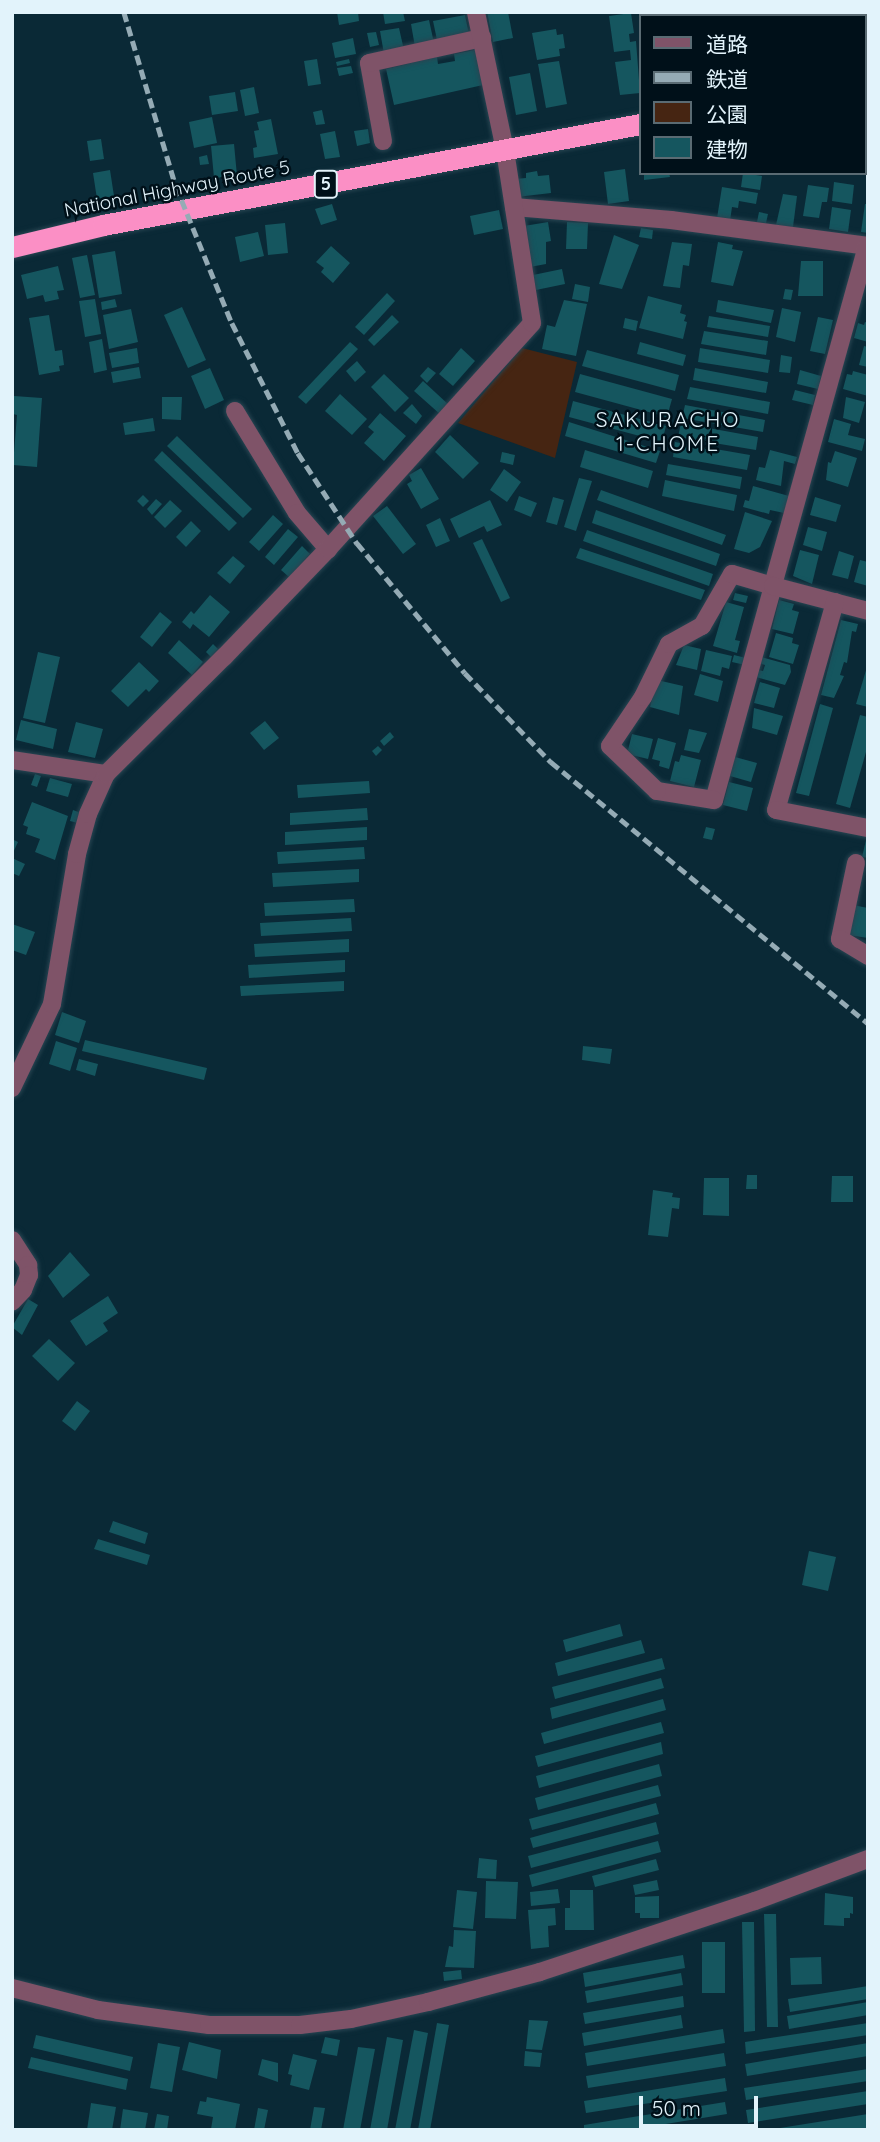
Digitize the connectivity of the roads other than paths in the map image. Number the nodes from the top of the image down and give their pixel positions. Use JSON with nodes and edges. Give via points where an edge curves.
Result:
{"nodes":[{"id":1,"x":476,"y":12,"type":"edge"},
{"id":2,"x":482,"y":38,"type":"junction"},
{"id":3,"x":638,"y":124,"type":"edge"},
{"id":4,"x":383,"y":141,"type":"dead end"},
{"id":5,"x":505,"y":150,"type":"junction"},
{"id":6,"x":514,"y":207,"type":"junction"},
{"id":7,"x":867,"y":246,"type":"edge"},
{"id":8,"x":12,"y":247,"type":"edge"},
{"id":9,"x":235,"y":411,"type":"dead end"},
{"id":10,"x":328,"y":549,"type":"junction"},
{"id":11,"x":773,"y":586,"type":"junction"},
{"id":12,"x":835,"y":602,"type":"junction"},
{"id":13,"x":868,"y":611,"type":"edge"},
{"id":14,"x":12,"y":760,"type":"edge"},
{"id":15,"x":106,"y":774,"type":"junction"},
{"id":16,"x":868,"y":828,"type":"edge"},
{"id":17,"x":856,"y":863,"type":"dead end"},
{"id":18,"x":868,"y":956,"type":"edge"},
{"id":19,"x":12,"y":1088,"type":"edge"},
{"id":20,"x":12,"y":1240,"type":"edge"},
{"id":21,"x":12,"y":1302,"type":"edge"},
{"id":22,"x":868,"y":1859,"type":"edge"},
{"id":23,"x":12,"y":1988,"type":"edge"}],
"edges":[{"from":1,"to":2,"type":"street"},
{"from":2,"to":4,"type":"street","via":[[369,63]]},
{"from":2,"to":5,"type":"street"},
{"from":3,"to":5,"type":"highway","name":"National Highway Route 5","number":"5"},
{"from":5,"to":6,"type":"street"},
{"from":5,"to":8,"type":"highway","name":"National Highway Route 5","number":"5","via":[[103,225]]},
{"from":6,"to":7,"type":"street","via":[[671,220]]},
{"from":6,"to":10,"type":"street","via":[[532,323]]},
{"from":7,"to":11,"type":"street"},
{"from":9,"to":10,"type":"street","via":[[297,513]]},
{"from":10,"to":15,"type":"street"},
{"from":11,"to":11,"type":"street","via":[[714,800],[657,791],[610,746],[643,697],[669,644],[702,626],[732,574]]},
{"from":11,"to":12,"type":"street"},
{"from":12,"to":13,"type":"street"},
{"from":12,"to":16,"type":"street","via":[[776,810]]},
{"from":14,"to":15,"type":"street"},
{"from":15,"to":19,"type":"street","via":[[77,854],[52,1004]]},
{"from":17,"to":18,"type":"street","via":[[840,939]]},
{"from":20,"to":21,"type":"street","via":[[29,1275]]},
{"from":22,"to":23,"type":"street","via":[[540,1972],[351,2018],[300,2025],[209,2025],[98,2010]]}]}
